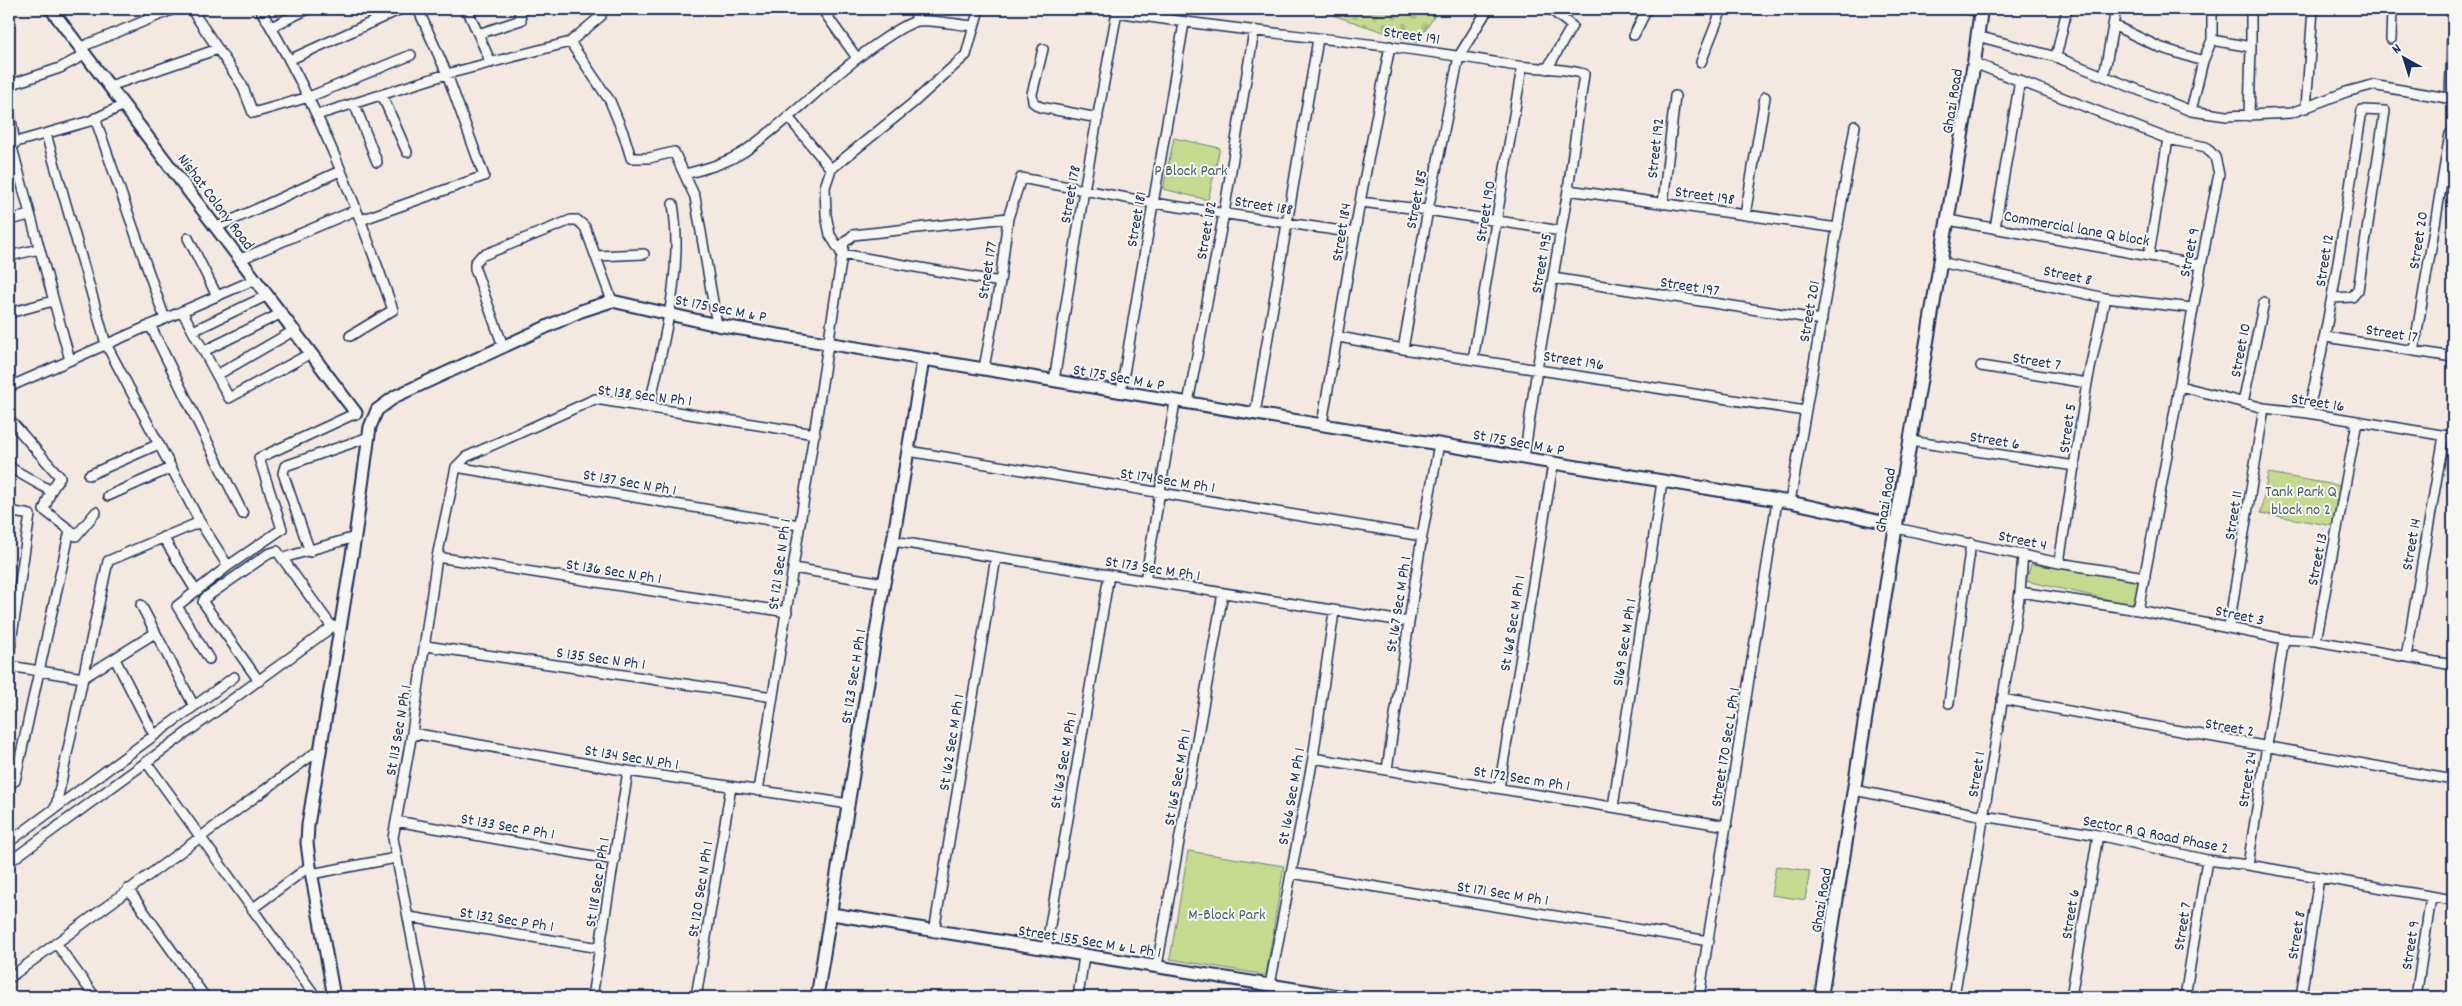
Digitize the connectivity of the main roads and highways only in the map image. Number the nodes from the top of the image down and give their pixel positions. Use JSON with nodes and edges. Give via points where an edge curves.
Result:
{"nodes":[{"id":1,"x":1981,"y":10,"type":"edge"},
{"id":2,"x":1821,"y":997,"type":"edge"}],
"edges":[{"from":1,"to":2,"type":"main road","name":"Ghazi Road"}]}
